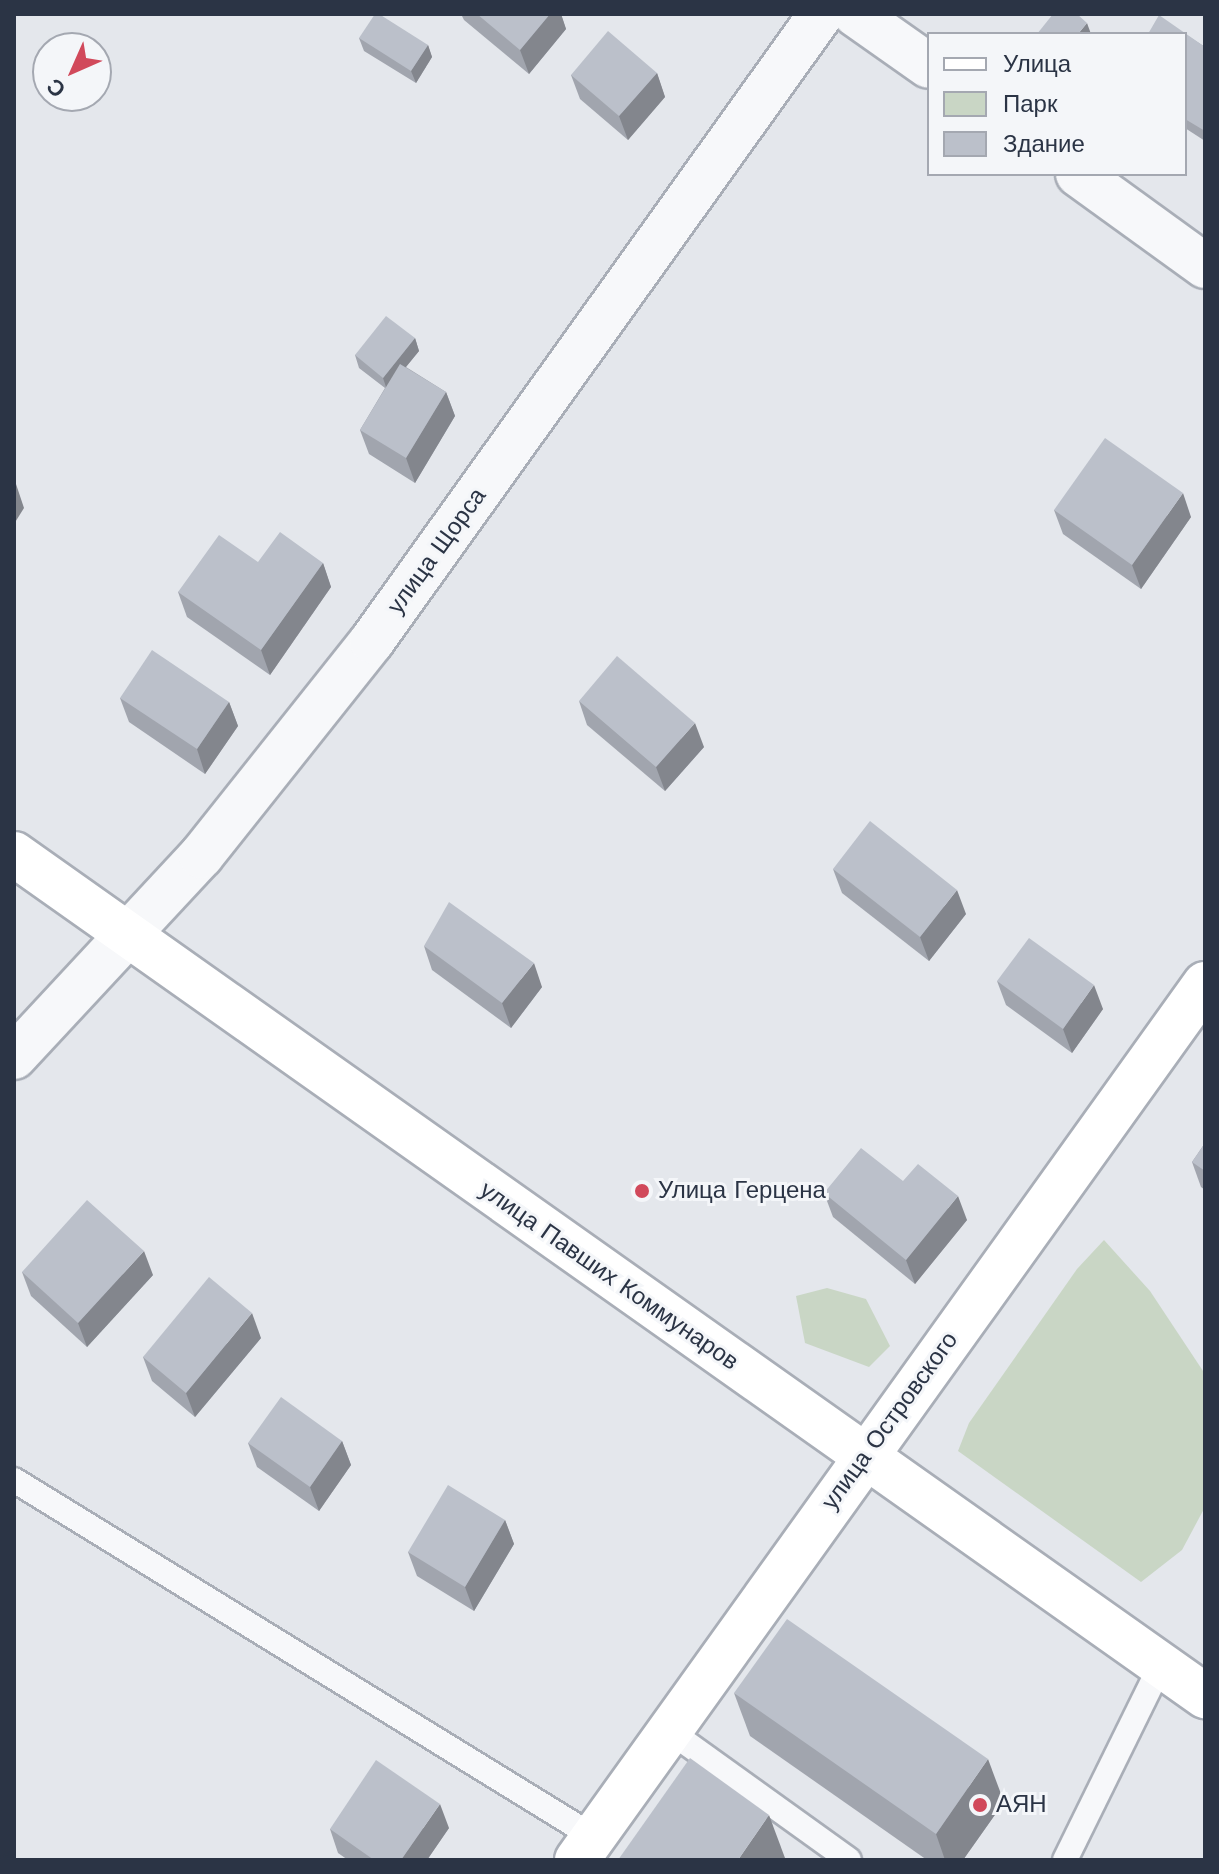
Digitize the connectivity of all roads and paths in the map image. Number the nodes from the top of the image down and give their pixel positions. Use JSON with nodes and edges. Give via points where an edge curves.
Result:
{"nodes":[{"id":1,"x":821,"y":14,"type":"edge"},
{"id":2,"x":855,"y":14,"type":"edge"},
{"id":3,"x":927,"y":65,"type":"edge"},
{"id":4,"x":1081,"y":176,"type":"edge"},
{"id":5,"x":1205,"y":266,"type":"edge"},
{"id":6,"x":14,"y":854,"type":"edge"},
{"id":7,"x":128,"y":935,"type":"junction"},
{"id":8,"x":1205,"y":984,"type":"edge"},
{"id":9,"x":14,"y":1057,"type":"edge"},
{"id":10,"x":863,"y":1457,"type":"junction"},
{"id":11,"x":14,"y":1480,"type":"edge"},
{"id":12,"x":1161,"y":1665,"type":"junction"},
{"id":13,"x":1205,"y":1696,"type":"edge"},
{"id":14,"x":671,"y":1732,"type":"junction"},
{"id":15,"x":586,"y":1848,"type":"edge"},
{"id":16,"x":844,"y":1859,"type":"edge"},
{"id":17,"x":1065,"y":1860,"type":"edge"}],
"edges":[{"from":1,"to":7,"type":"street","name":"улица Щорса","via":[[372,641],[201,856]]},
{"from":2,"to":3,"type":"street"},
{"from":4,"to":5,"type":"street"},
{"from":6,"to":7,"type":"street","name":"улица Павших Коммунаров"},
{"from":7,"to":9,"type":"street","name":"улица Щорса"},
{"from":7,"to":10,"type":"street","name":"улица Павших Коммунаров"},
{"from":8,"to":10,"type":"street","name":"улица Островского"},
{"from":10,"to":12,"type":"street","name":"улица Павших Коммунаров"},
{"from":10,"to":14,"type":"street","name":"улица Островского"},
{"from":11,"to":15,"type":"lane"},
{"from":12,"to":13,"type":"street","name":"улица Павших Коммунаров"},
{"from":12,"to":17,"type":"lane"},
{"from":14,"to":15,"type":"street","name":"улица Островского"},
{"from":14,"to":16,"type":"lane"}]}
